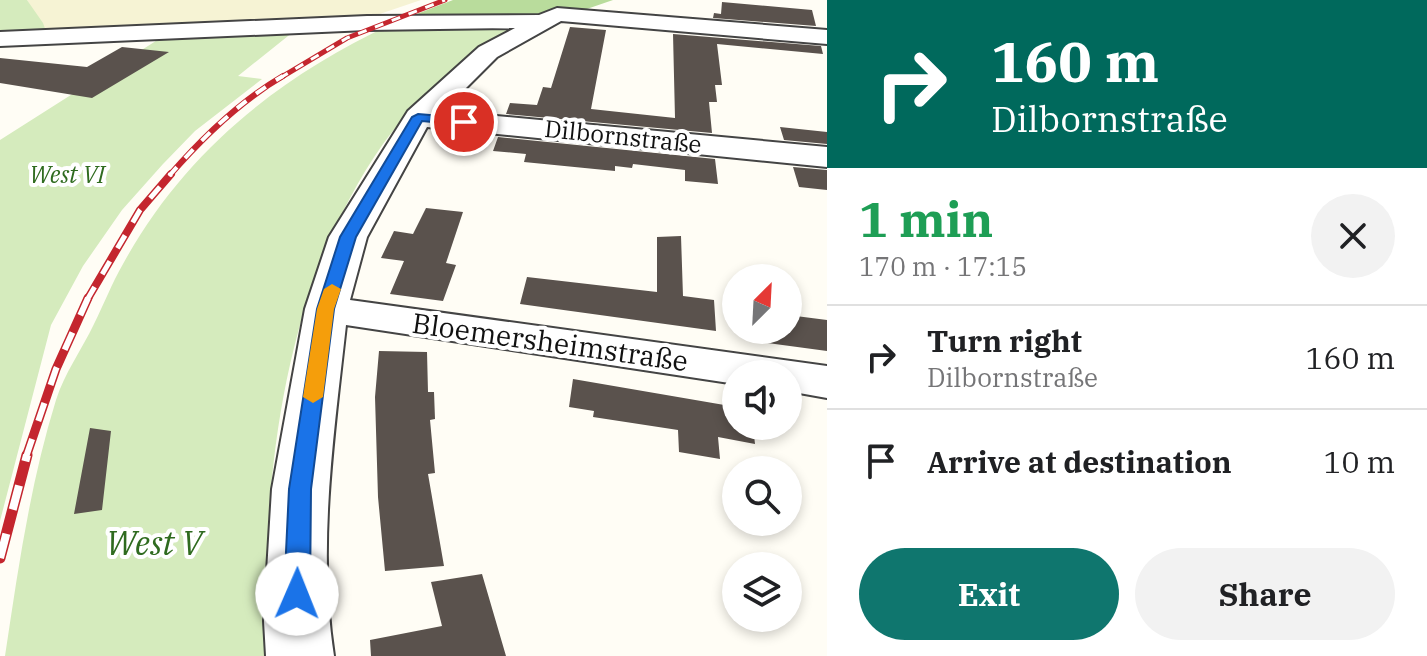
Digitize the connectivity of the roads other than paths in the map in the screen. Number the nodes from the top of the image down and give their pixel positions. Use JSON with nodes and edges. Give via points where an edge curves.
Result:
{"nodes":[{"id":1,"x":539,"y":22,"type":"junction"},
{"id":2,"x":827,"y":37,"type":"edge"},
{"id":3,"x":0,"y":39,"type":"edge"},
{"id":4,"x":418,"y":117,"type":"junction"},
{"id":5,"x":827,"y":157,"type":"edge"},
{"id":6,"x":326,"y":309,"type":"junction"},
{"id":7,"x":722,"y":366,"type":"edge"},
{"id":8,"x":802,"y":378,"type":"edge"},
{"id":9,"x":827,"y":382,"type":"edge"},
{"id":10,"x":300,"y":656,"type":"edge"}],
"edges":[{"from":1,"to":2,"type":"street","via":[[557,14],[581,14]]},
{"from":1,"to":3,"type":"street","via":[[367,23]]},
{"from":1,"to":4,"type":"street","via":[[488,52]]},
{"from":4,"to":5,"type":"street","name":"Dilbornstraße"},
{"from":4,"to":6,"type":"street","via":[[348,237]]},
{"from":6,"to":7,"type":"street","name":"Bloemersheimstraße"},
{"from":6,"to":10,"type":"street","via":[[300,489]]},
{"from":8,"to":9,"type":"street"}]}
